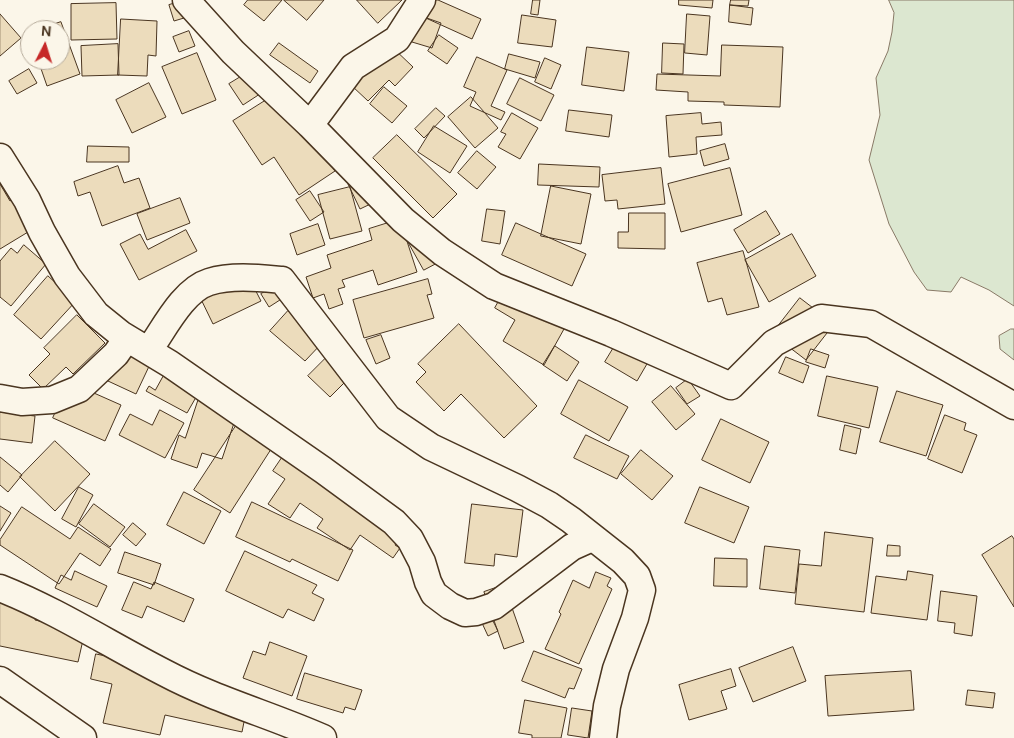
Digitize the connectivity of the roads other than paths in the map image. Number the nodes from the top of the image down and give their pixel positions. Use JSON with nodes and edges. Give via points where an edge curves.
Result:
{"nodes":[{"id":1,"x":186,"y":0,"type":"edge"},
{"id":2,"x":422,"y":0,"type":"edge"},
{"id":3,"x":310,"y":125,"type":"junction"},
{"id":4,"x":0,"y":157,"type":"edge"},
{"id":5,"x":138,"y":344,"type":"junction"},
{"id":6,"x":0,"y":398,"type":"edge"},
{"id":7,"x":1014,"y":406,"type":"edge"},
{"id":8,"x":592,"y":538,"type":"junction"},
{"id":9,"x":0,"y":588,"type":"edge"},
{"id":10,"x":0,"y":680,"type":"edge"},
{"id":11,"x":83,"y":738,"type":"edge"},
{"id":12,"x":323,"y":738,"type":"edge"},
{"id":13,"x":603,"y":738,"type":"edge"}],
"edges":[{"from":1,"to":3,"type":"street","via":[[233,52]]},
{"from":2,"to":3,"type":"street","via":[[397,39],[353,67]]},
{"from":3,"to":7,"type":"street","via":[[403,220],[442,252],[494,286],[612,333],[731,386],[774,343],[821,318],[871,324]]},
{"from":4,"to":5,"type":"street","via":[[67,276],[96,314]]},
{"from":5,"to":6,"type":"street","via":[[116,354],[79,388],[52,400],[22,402]]},
{"from":5,"to":8,"type":"street","via":[[194,291],[208,282],[226,278],[282,280],[388,418],[431,447],[549,505]]},
{"from":5,"to":8,"type":"street","via":[[324,470],[394,522],[410,539],[434,594],[465,613],[494,606],[572,547]]},
{"from":8,"to":13,"type":"street","via":[[623,561],[637,576],[642,590],[616,669]]},
{"from":9,"to":12,"type":"street","via":[[51,610],[198,689]]},
{"from":10,"to":11,"type":"street"}]}
